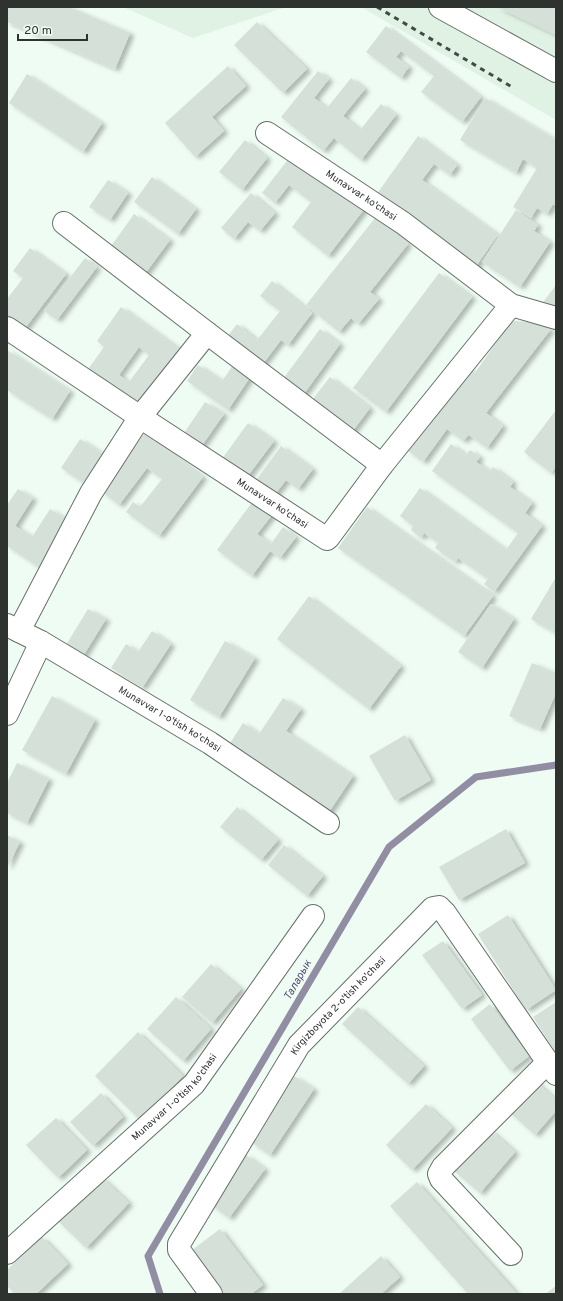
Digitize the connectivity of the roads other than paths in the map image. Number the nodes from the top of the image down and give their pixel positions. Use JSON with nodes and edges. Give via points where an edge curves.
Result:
{"nodes":[{"id":1,"x":440,"y":7,"type":"edge"},
{"id":2,"x":556,"y":71,"type":"edge"},
{"id":3,"x":267,"y":133,"type":"dead end"},
{"id":4,"x":64,"y":223,"type":"dead end"},
{"id":5,"x":511,"y":305,"type":"junction"},
{"id":6,"x":556,"y":318,"type":"edge"},
{"id":7,"x":7,"y":328,"type":"edge"},
{"id":8,"x":207,"y":333,"type":"junction"},
{"id":9,"x":140,"y":417,"type":"junction"},
{"id":10,"x":382,"y":465,"type":"junction"},
{"id":11,"x":13,"y":628,"type":"edge"},
{"id":12,"x":41,"y":642,"type":"junction"},
{"id":13,"x":7,"y":714,"type":"edge"},
{"id":14,"x":328,"y":822,"type":"dead end"},
{"id":15,"x":313,"y":916,"type":"dead end"},
{"id":16,"x":552,"y":1068,"type":"edge"},
{"id":17,"x":7,"y":1252,"type":"edge"},
{"id":18,"x":511,"y":1254,"type":"dead end"},
{"id":19,"x":211,"y":1294,"type":"edge"}],
"edges":[{"from":1,"to":2,"type":"street"},
{"from":3,"to":5,"type":"street","name":"Munavvar ko'chasi","via":[[402,223]]},
{"from":4,"to":8,"type":"street"},
{"from":5,"to":6,"type":"street","name":"Munavvar ko'chasi"},
{"from":5,"to":10,"type":"street","name":"Munavvar ko'chasi"},
{"from":7,"to":9,"type":"street","name":"Munavvar ko'chasi"},
{"from":8,"to":9,"type":"street"},
{"from":8,"to":10,"type":"street"},
{"from":9,"to":10,"type":"street","name":"Munavvar ko'chasi","via":[[327,539]]},
{"from":9,"to":11,"type":"street","via":[[91,493]]},
{"from":11,"to":12,"type":"street","name":"Munavvar 1-o'tish ko'chasi"},
{"from":12,"to":13,"type":"street"},
{"from":12,"to":14,"type":"street","name":"Munavvar 1-o'tish ko'chasi","via":[[210,743]]},
{"from":15,"to":17,"type":"street","name":"Munavvar 1-o'tish ko'chasi","via":[[194,1084]]},
{"from":16,"to":18,"type":"street","via":[[443,1167],[439,1174]]},
{"from":16,"to":19,"type":"street","name":"Kirgizboyota 2-o'tish ko'chasi","via":[[445,913],[439,907],[433,908],[299,1045],[179,1244],[179,1250]]}]}
